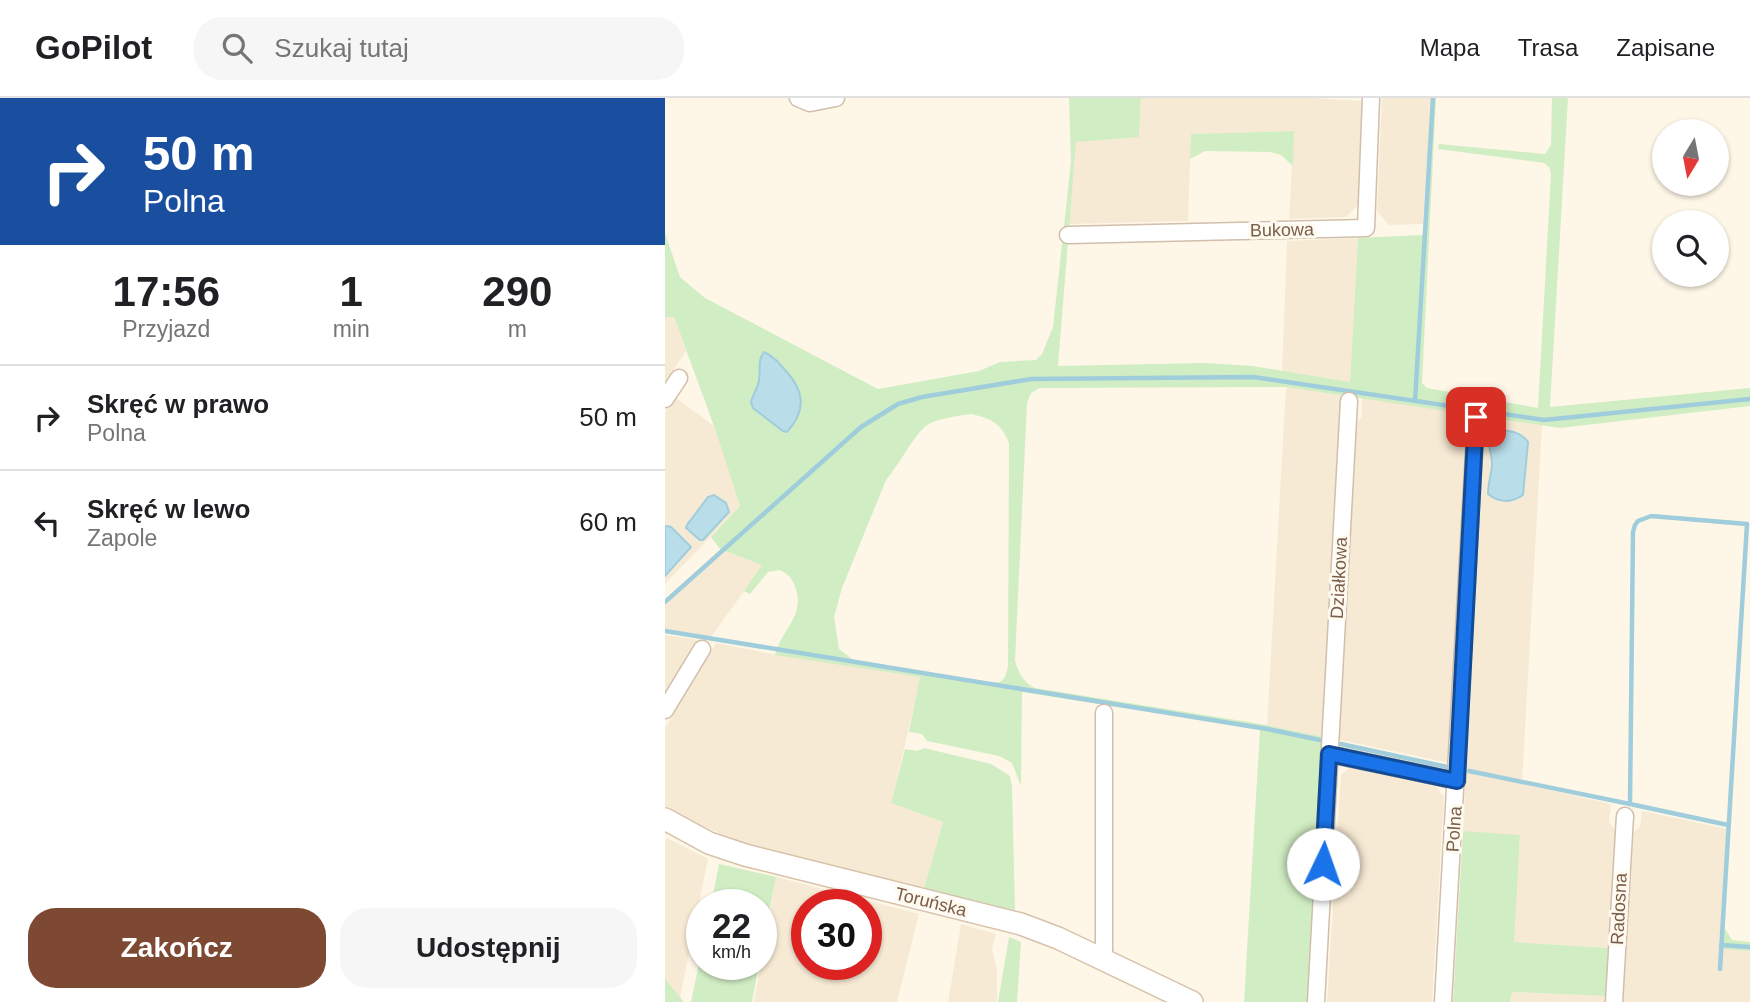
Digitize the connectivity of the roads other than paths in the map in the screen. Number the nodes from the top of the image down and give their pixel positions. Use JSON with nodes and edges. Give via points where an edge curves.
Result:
{"nodes":[{"id":1,"x":798,"y":98,"type":"edge"},
{"id":2,"x":836,"y":98,"type":"edge"},
{"id":3,"x":1371,"y":98,"type":"edge"},
{"id":4,"x":1068,"y":235,"type":"dead end"},
{"id":5,"x":679,"y":379,"type":"dead end"},
{"id":6,"x":665,"y":399,"type":"edge"},
{"id":7,"x":1349,"y":401,"type":"dead end"},
{"id":8,"x":1476,"y":417,"type":"dead end"},
{"id":9,"x":702,"y":649,"type":"dead end"},
{"id":10,"x":665,"y":710,"type":"edge"},
{"id":11,"x":1104,"y":713,"type":"dead end"},
{"id":12,"x":1329,"y":754,"type":"junction"},
{"id":13,"x":1457,"y":781,"type":"junction"},
{"id":14,"x":1625,"y":816,"type":"dead end"},
{"id":15,"x":665,"y":820,"type":"edge"},
{"id":16,"x":1104,"y":960,"type":"junction"},
{"id":17,"x":1192,"y":1002,"type":"edge"},
{"id":18,"x":1316,"y":1002,"type":"edge"},
{"id":19,"x":1443,"y":1002,"type":"edge"},
{"id":20,"x":1613,"y":1002,"type":"edge"}],
"edges":[{"from":1,"to":2,"type":"street","via":[[810,103]]},
{"from":3,"to":4,"type":"street","name":"Bukowa","via":[[1366,228]]},
{"from":5,"to":6,"type":"street"},
{"from":7,"to":12,"type":"street","name":"Działkowa"},
{"from":8,"to":13,"type":"street"},
{"from":9,"to":10,"type":"street"},
{"from":11,"to":16,"type":"street"},
{"from":12,"to":13,"type":"street","name":"Polna"},
{"from":12,"to":18,"type":"street"},
{"from":13,"to":19,"type":"street","name":"Polna"},
{"from":14,"to":20,"type":"street","name":"Radosna"},
{"from":15,"to":16,"type":"main road","name":"Toruńska","via":[[745,855],[1021,924]]},
{"from":16,"to":17,"type":"main road","name":"Toruńska"}]}
